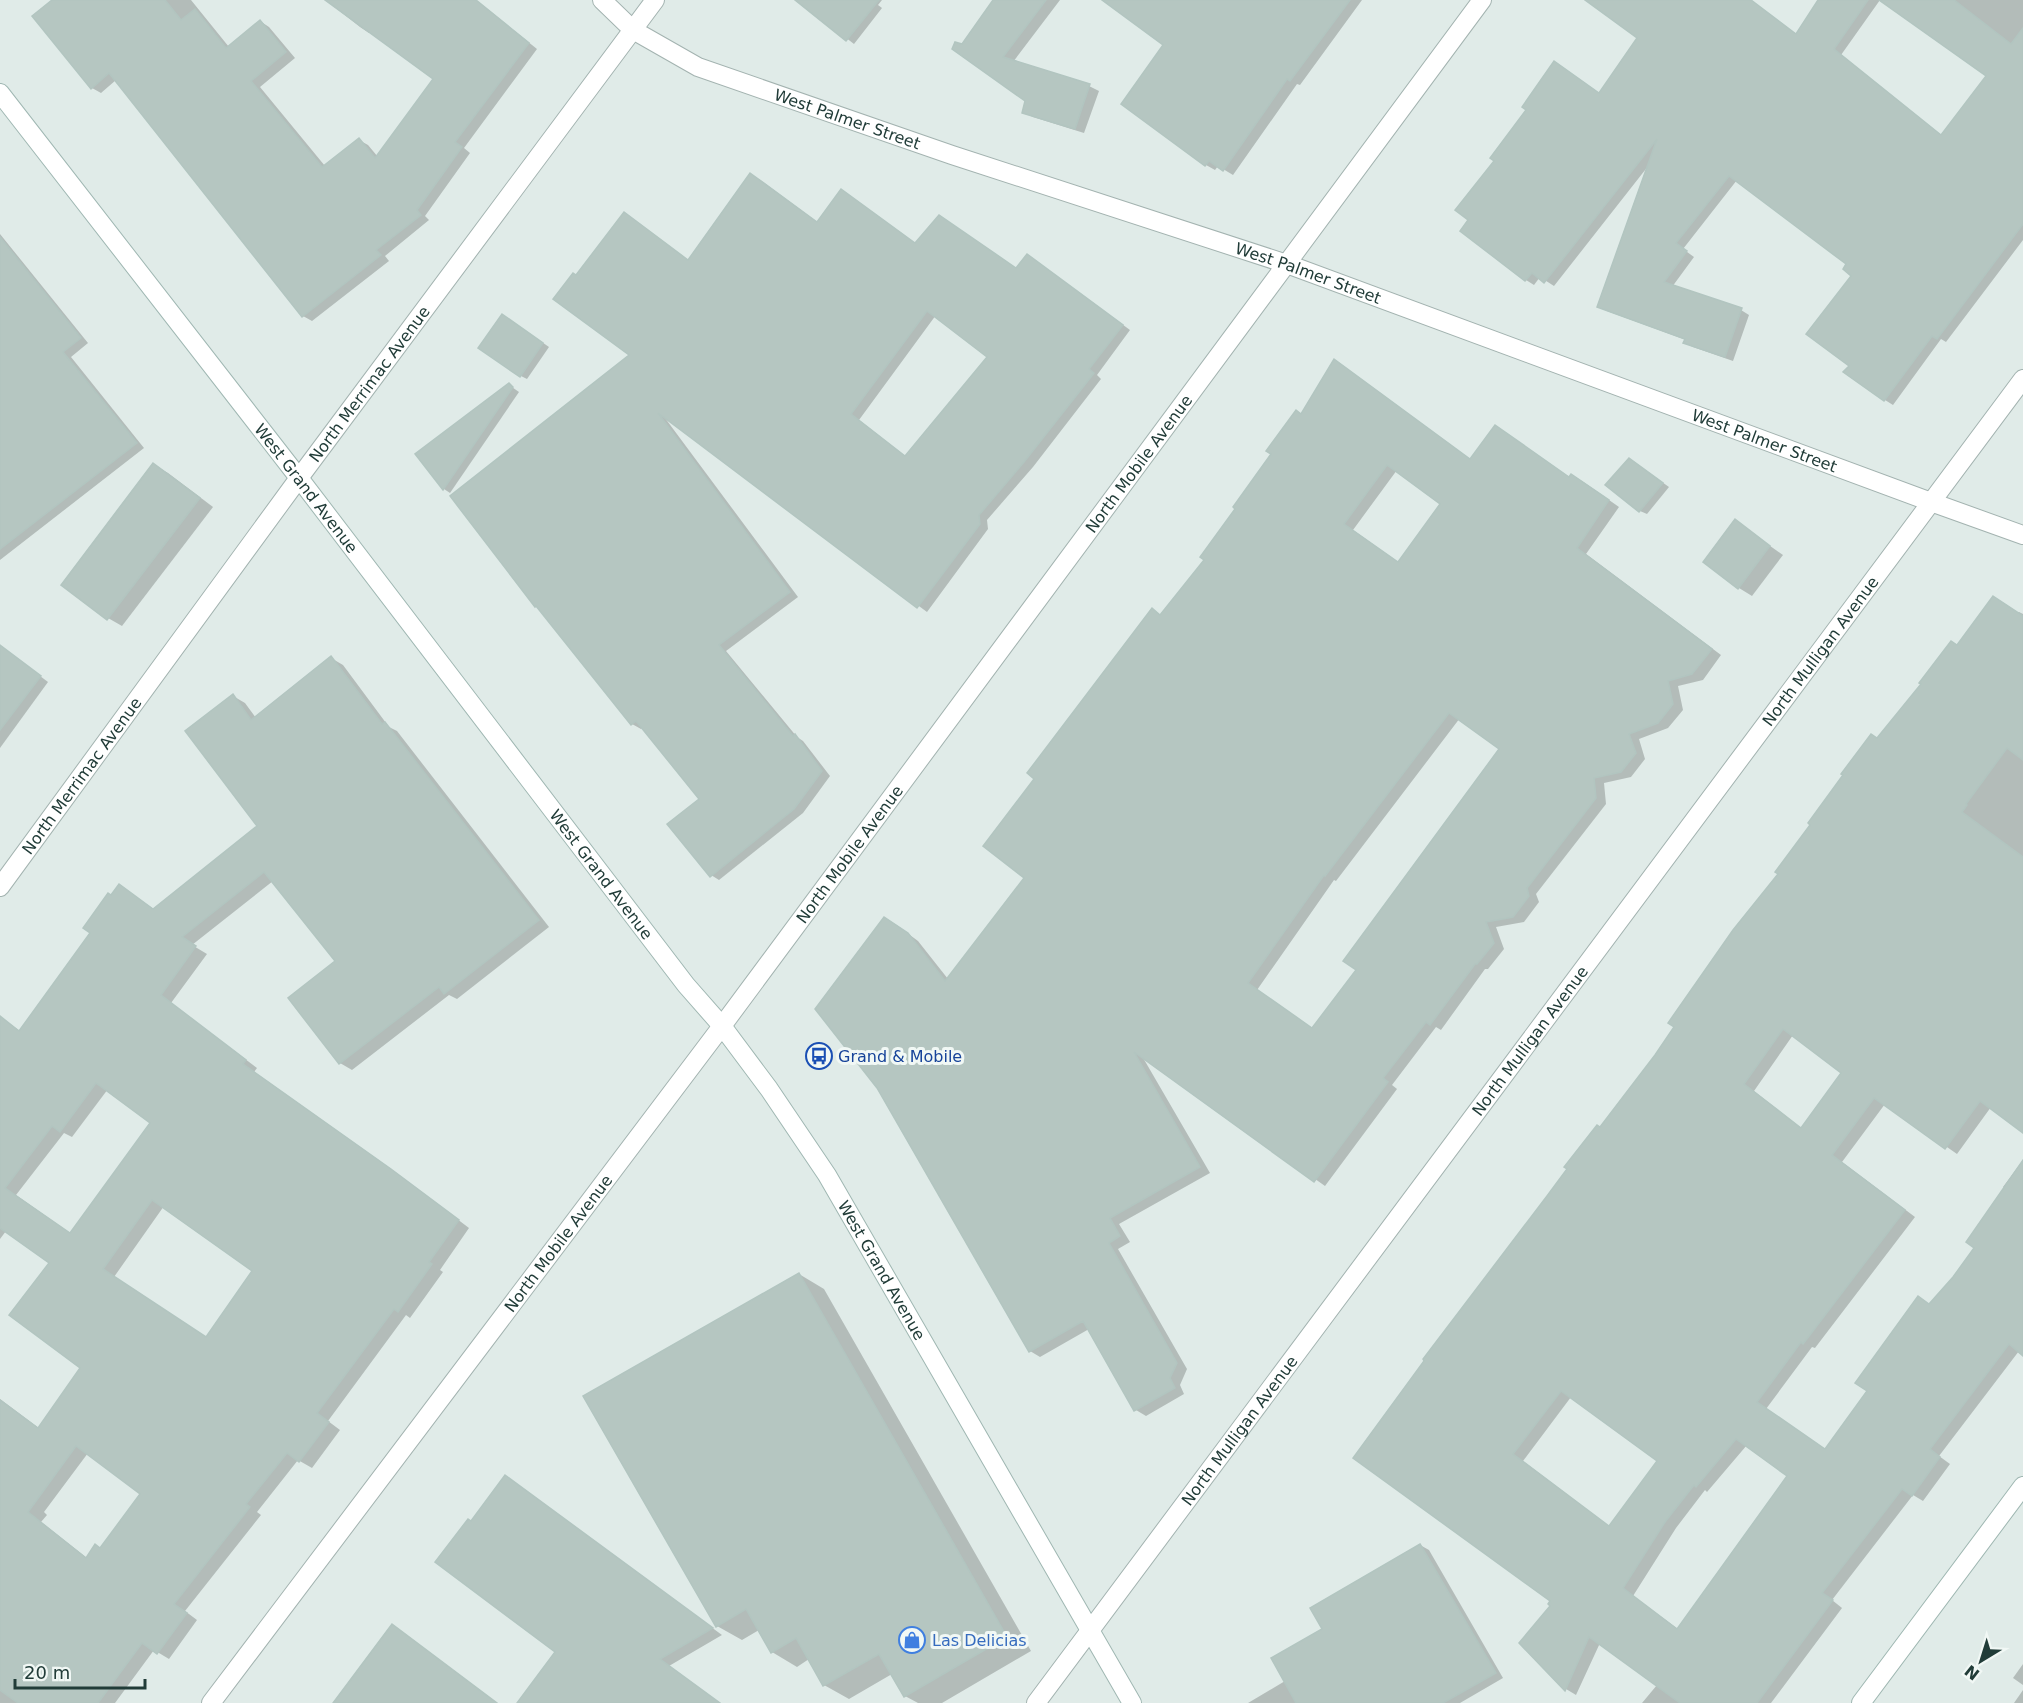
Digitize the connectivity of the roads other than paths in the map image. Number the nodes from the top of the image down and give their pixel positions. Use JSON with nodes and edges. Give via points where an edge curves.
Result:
{"nodes":[{"id":1,"x":602,"y":0,"type":"edge"},
{"id":2,"x":655,"y":0,"type":"edge"},
{"id":3,"x":1482,"y":0,"type":"edge"},
{"id":4,"x":633,"y":30,"type":"junction"},
{"id":5,"x":0,"y":93,"type":"edge"},
{"id":6,"x":1287,"y":264,"type":"junction"},
{"id":7,"x":2023,"y":379,"type":"edge"},
{"id":8,"x":299,"y":478,"type":"junction"},
{"id":9,"x":1931,"y":502,"type":"junction"},
{"id":10,"x":2023,"y":535,"type":"edge"},
{"id":11,"x":0,"y":887,"type":"edge"},
{"id":12,"x":722,"y":1026,"type":"junction"},
{"id":13,"x":2023,"y":1486,"type":"edge"},
{"id":14,"x":1090,"y":1630,"type":"junction"},
{"id":15,"x":211,"y":1703,"type":"edge"},
{"id":16,"x":1036,"y":1703,"type":"edge"},
{"id":17,"x":1132,"y":1703,"type":"edge"},
{"id":18,"x":1862,"y":1703,"type":"edge"}],
"edges":[{"from":1,"to":4,"type":"street","name":"West Palmer Street"},
{"from":2,"to":4,"type":"street","name":"North Merrimac Avenue"},
{"from":3,"to":6,"type":"street","name":"North Mobile Avenue"},
{"from":4,"to":6,"type":"street","name":"West Palmer Street","via":[[698,67],[963,159]]},
{"from":4,"to":8,"type":"street","name":"North Merrimac Avenue"},
{"from":5,"to":8,"type":"street","name":"West Grand Avenue"},
{"from":6,"to":9,"type":"street","name":"West Palmer Street"},
{"from":6,"to":12,"type":"street","name":"North Mobile Avenue"},
{"from":7,"to":9,"type":"street","name":"North Mulligan Avenue"},
{"from":8,"to":11,"type":"street","name":"North Merrimac Avenue"},
{"from":8,"to":12,"type":"street","name":"West Grand Avenue"},
{"from":9,"to":10,"type":"street","name":"West Palmer Street"},
{"from":9,"to":14,"type":"street","name":"North Mulligan Avenue"},
{"from":12,"to":14,"type":"street","name":"West Grand Avenue","via":[[827,1175]]},
{"from":12,"to":15,"type":"street","name":"North Mobile Avenue"},
{"from":13,"to":18,"type":"street"},
{"from":14,"to":16,"type":"street","name":"North Mulligan Avenue"},
{"from":14,"to":17,"type":"street","name":"West Grand Avenue"}]}
